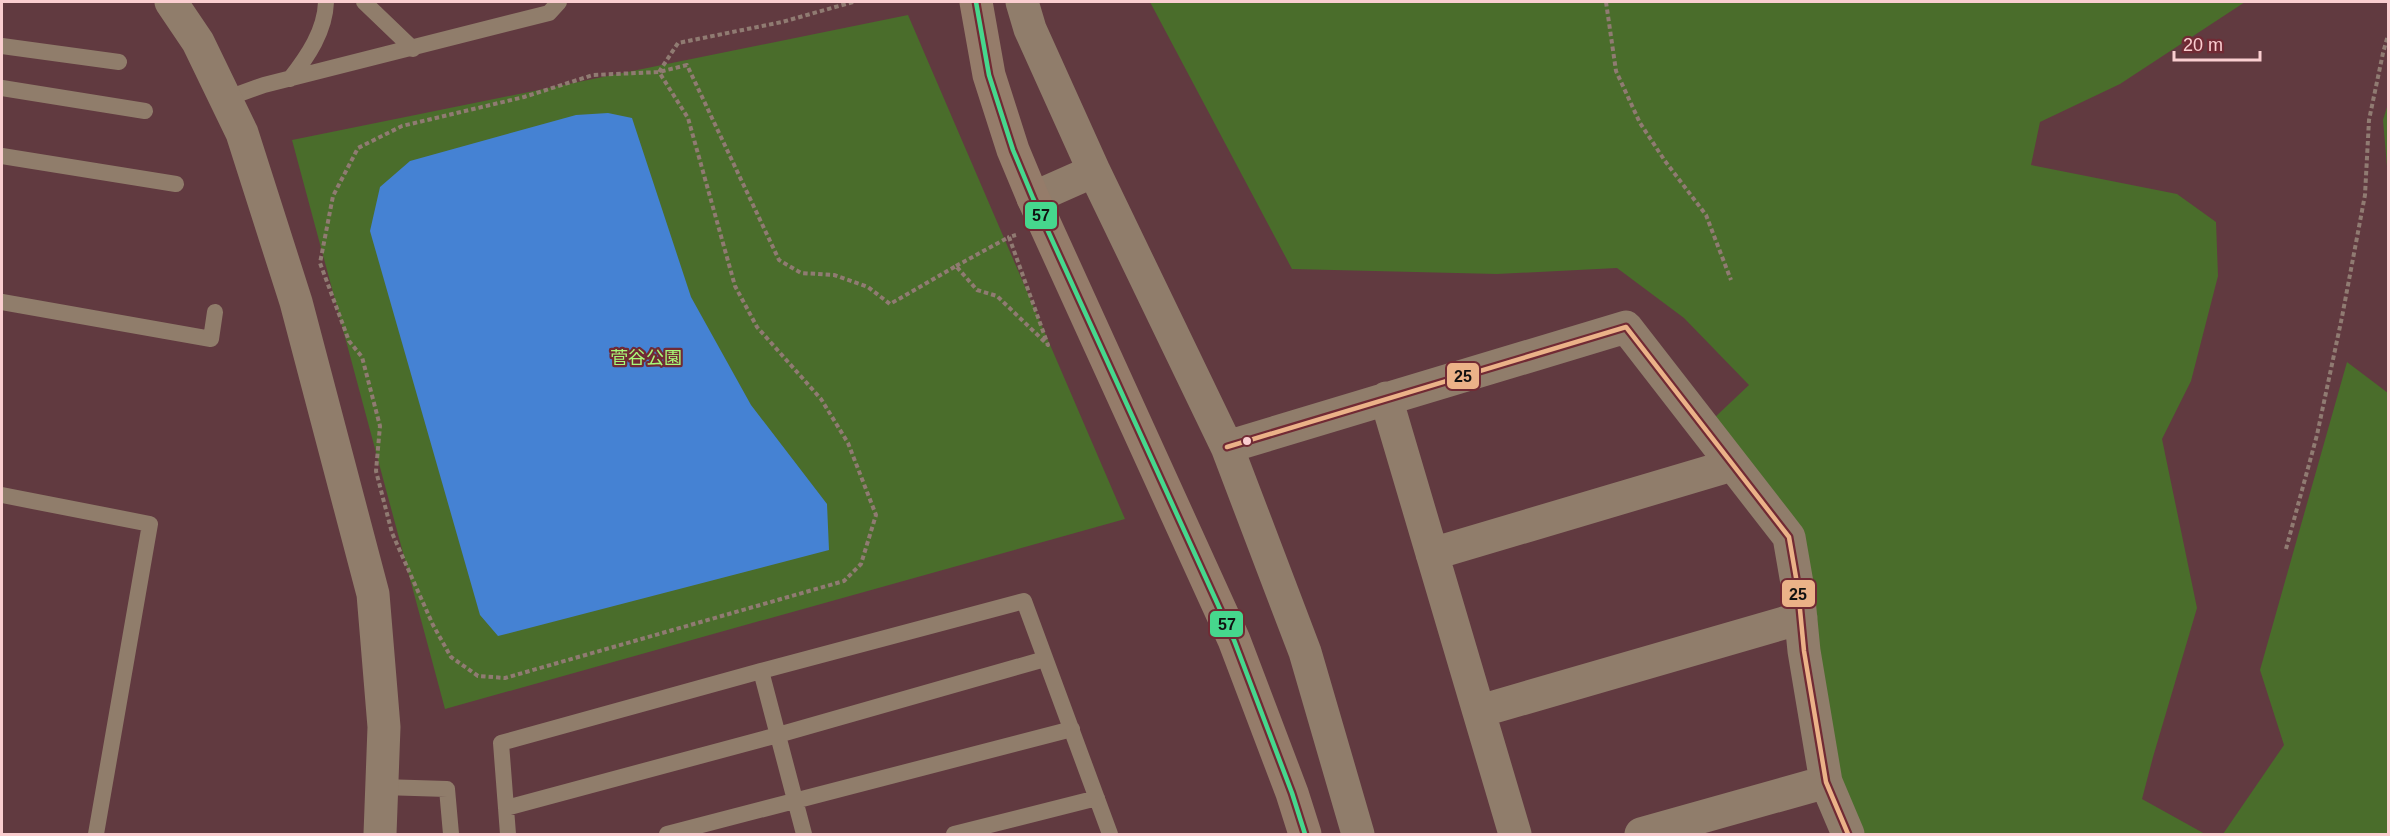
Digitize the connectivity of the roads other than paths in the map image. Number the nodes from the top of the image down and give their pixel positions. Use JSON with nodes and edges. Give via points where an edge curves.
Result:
{"nodes":[{"id":1,"x":171,"y":2,"type":"edge"},
{"id":2,"x":326,"y":2,"type":"edge"},
{"id":3,"x":364,"y":2,"type":"edge"},
{"id":4,"x":559,"y":2,"type":"edge"},
{"id":5,"x":976,"y":2,"type":"edge"},
{"id":6,"x":1022,"y":2,"type":"edge"},
{"id":7,"x":2,"y":45,"type":"edge"},
{"id":8,"x":413,"y":49,"type":"junction"},
{"id":9,"x":119,"y":62,"type":"dead end"},
{"id":10,"x":290,"y":79,"type":"junction"},
{"id":11,"x":2,"y":88,"type":"edge"},
{"id":12,"x":225,"y":99,"type":"junction"},
{"id":13,"x":144,"y":111,"type":"dead end"},
{"id":14,"x":2,"y":156,"type":"edge"},
{"id":15,"x":1094,"y":171,"type":"junction"},
{"id":16,"x":176,"y":184,"type":"dead end"},
{"id":17,"x":1033,"y":198,"type":"junction"},
{"id":18,"x":2,"y":302,"type":"edge"},
{"id":19,"x":215,"y":312,"type":"dead end"},
{"id":20,"x":1386,"y":398,"type":"junction"},
{"id":21,"x":1227,"y":447,"type":"junction"},
{"id":22,"x":1732,"y":465,"type":"junction"},
{"id":23,"x":2,"y":495,"type":"edge"},
{"id":24,"x":1432,"y":554,"type":"junction"},
{"id":25,"x":1801,"y":618,"type":"junction"},
{"id":26,"x":1045,"y":659,"type":"junction"},
{"id":27,"x":761,"y":670,"type":"junction"},
{"id":28,"x":1480,"y":711,"type":"junction"},
{"id":29,"x":1072,"y":729,"type":"junction"},
{"id":30,"x":778,"y":735,"type":"junction"},
{"id":31,"x":1826,"y":782,"type":"junction"},
{"id":32,"x":382,"y":787,"type":"junction"},
{"id":33,"x":1097,"y":798,"type":"junction"},
{"id":34,"x":796,"y":802,"type":"junction"},
{"id":35,"x":506,"y":808,"type":"junction"},
{"id":36,"x":96,"y":834,"type":"edge"},
{"id":37,"x":380,"y":834,"type":"edge"},
{"id":38,"x":451,"y":834,"type":"edge"},
{"id":39,"x":508,"y":834,"type":"edge"},
{"id":40,"x":668,"y":834,"type":"edge"},
{"id":41,"x":804,"y":834,"type":"edge"},
{"id":42,"x":954,"y":834,"type":"edge"},
{"id":43,"x":1110,"y":834,"type":"edge"},
{"id":44,"x":1305,"y":834,"type":"edge"},
{"id":45,"x":1358,"y":834,"type":"edge"},
{"id":46,"x":1515,"y":834,"type":"edge"},
{"id":47,"x":1641,"y":834,"type":"edge"},
{"id":48,"x":1848,"y":834,"type":"edge"}],
"edges":[{"from":1,"to":12,"type":"street","via":[[198,42]]},
{"from":2,"to":10,"type":"lane","via":[[325,18],[312,48]]},
{"from":3,"to":8,"type":"lane"},
{"from":4,"to":8,"type":"lane","via":[[549,13]]},
{"from":5,"to":17,"type":"main road","via":[[989,75]]},
{"from":6,"to":15,"type":"street","via":[[1030,29]]},
{"from":7,"to":9,"type":"lane"},
{"from":8,"to":10,"type":"lane"},
{"from":10,"to":12,"type":"lane"},
{"from":11,"to":13,"type":"lane"},
{"from":12,"to":32,"type":"street","via":[[242,133],[296,302],[373,594],[384,727]]},
{"from":14,"to":16,"type":"lane"},
{"from":15,"to":17,"type":"street"},
{"from":15,"to":21,"type":"street"},
{"from":17,"to":44,"type":"main road","via":[[1234,640]]},
{"from":18,"to":19,"type":"lane","via":[[211,339]]},
{"from":20,"to":21,"type":"street"},
{"from":20,"to":22,"type":"street","via":[[1626,327]]},
{"from":20,"to":24,"type":"street"},
{"from":21,"to":45,"type":"street","via":[[1305,652]]},
{"from":22,"to":24,"type":"street"},
{"from":22,"to":25,"type":"street","via":[[1789,537]]},
{"from":23,"to":36,"type":"lane","via":[[150,524]]},
{"from":24,"to":28,"type":"street"},
{"from":25,"to":28,"type":"street"},
{"from":25,"to":31,"type":"street"},
{"from":26,"to":27,"type":"lane","via":[[1024,601]]},
{"from":26,"to":29,"type":"lane"},
{"from":26,"to":30,"type":"lane"},
{"from":27,"to":30,"type":"lane"},
{"from":27,"to":35,"type":"lane","via":[[501,743]]},
{"from":28,"to":46,"type":"street"},
{"from":29,"to":33,"type":"lane"},
{"from":29,"to":34,"type":"lane"},
{"from":30,"to":34,"type":"lane"},
{"from":30,"to":35,"type":"lane"},
{"from":31,"to":47,"type":"street"},
{"from":31,"to":48,"type":"street"},
{"from":32,"to":37,"type":"street"},
{"from":32,"to":38,"type":"lane","via":[[447,789]]},
{"from":33,"to":42,"type":"lane"},
{"from":33,"to":43,"type":"lane"},
{"from":34,"to":40,"type":"lane"},
{"from":34,"to":41,"type":"lane"},
{"from":35,"to":39,"type":"lane"}]}
